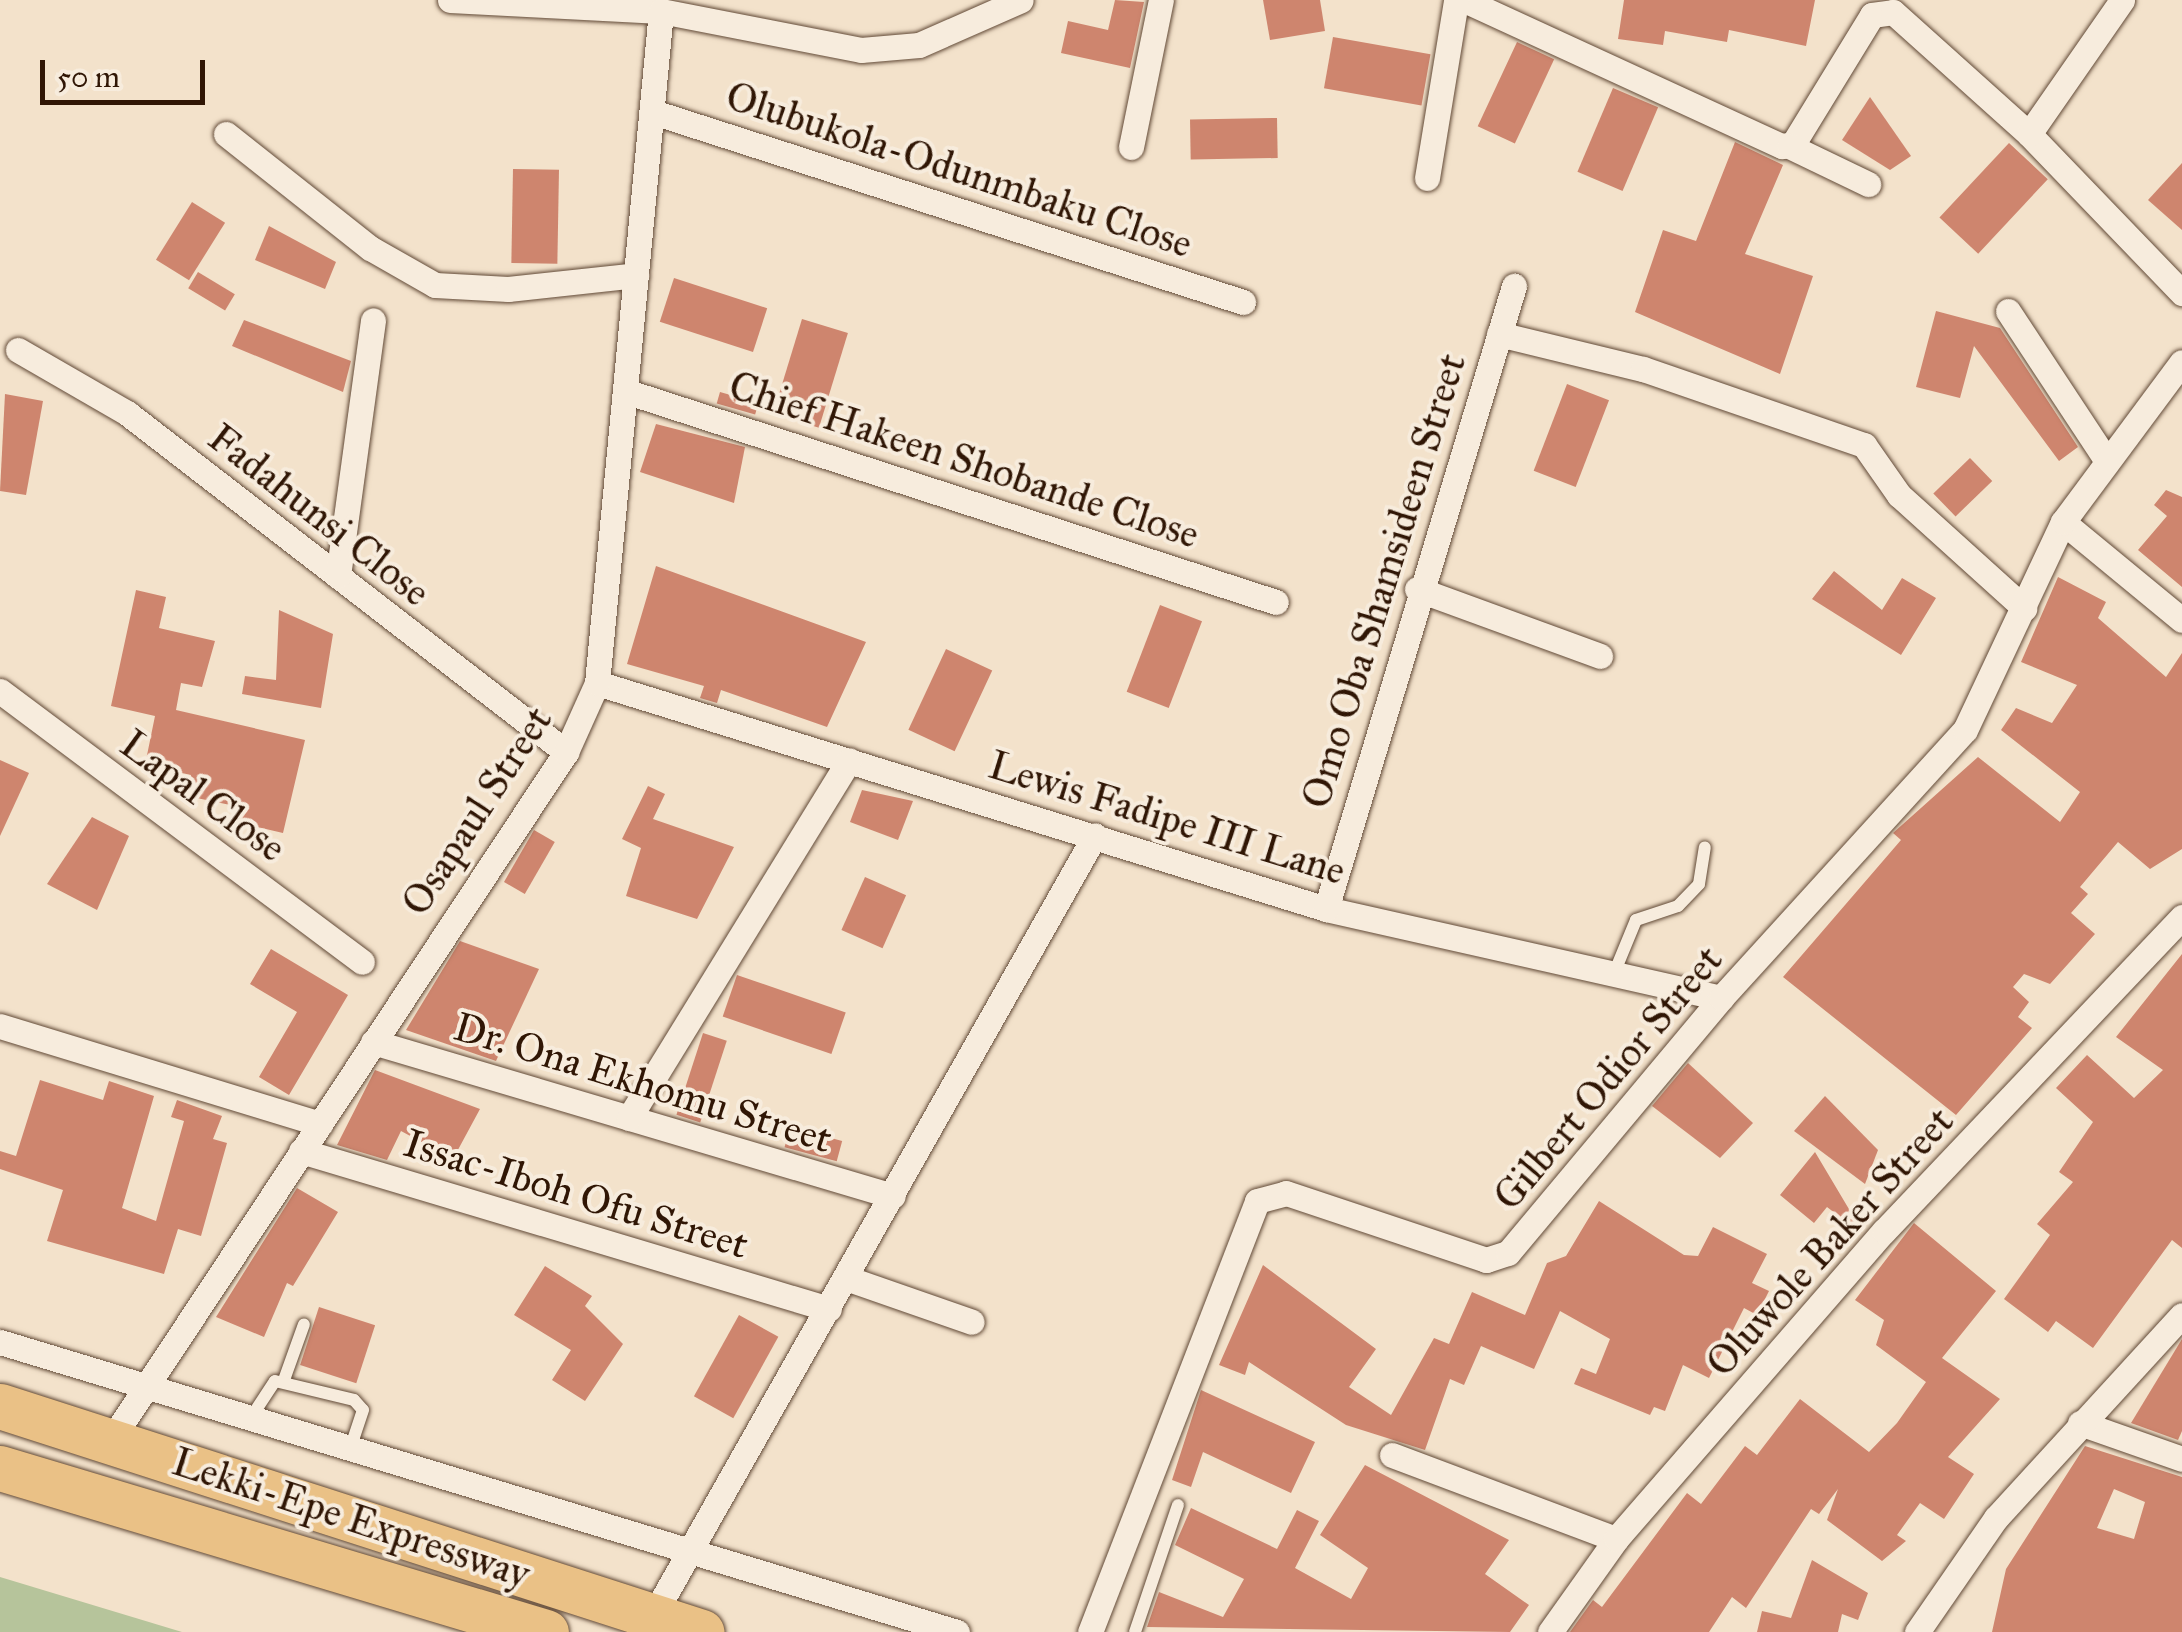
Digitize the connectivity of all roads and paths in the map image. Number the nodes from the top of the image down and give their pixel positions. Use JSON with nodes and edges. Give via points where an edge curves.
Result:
{"nodes":[{"id":1,"x":450,"y":0,"type":"edge"},
{"id":2,"x":1022,"y":0,"type":"edge"},
{"id":3,"x":1161,"y":0,"type":"edge"},
{"id":4,"x":1460,"y":0,"type":"edge"},
{"id":5,"x":2122,"y":0,"type":"edge"},
{"id":6,"x":632,"y":4,"type":"edge"},
{"id":7,"x":661,"y":11,"type":"junction"},
{"id":8,"x":652,"y":112,"type":"junction"},
{"id":9,"x":226,"y":134,"type":"dead end"},
{"id":10,"x":2028,"y":134,"type":"junction"},
{"id":11,"x":1789,"y":146,"type":"junction"},
{"id":12,"x":1132,"y":147,"type":"dead end"},
{"id":13,"x":1426,"y":178,"type":"dead end"},
{"id":14,"x":1868,"y":184,"type":"dead end"},
{"id":15,"x":636,"y":275,"type":"junction"},
{"id":16,"x":1514,"y":286,"type":"dead end"},
{"id":17,"x":2182,"y":293,"type":"edge"},
{"id":18,"x":1243,"y":302,"type":"dead end"},
{"id":19,"x":2008,"y":311,"type":"dead end"},
{"id":20,"x":373,"y":320,"type":"dead end"},
{"id":21,"x":1499,"y":334,"type":"junction"},
{"id":22,"x":18,"y":350,"type":"dead end"},
{"id":23,"x":2182,"y":362,"type":"edge"},
{"id":24,"x":628,"y":392,"type":"junction"},
{"id":25,"x":2106,"y":458,"type":"junction"},
{"id":26,"x":2063,"y":522,"type":"junction"},
{"id":27,"x":338,"y":576,"type":"junction"},
{"id":28,"x":1417,"y":589,"type":"junction"},
{"id":29,"x":1276,"y":602,"type":"dead end"},
{"id":30,"x":2024,"y":608,"type":"junction"},
{"id":31,"x":2182,"y":620,"type":"edge"},
{"id":32,"x":1600,"y":656,"type":"dead end"},
{"id":33,"x":597,"y":684,"type":"junction"},
{"id":34,"x":0,"y":691,"type":"edge"},
{"id":35,"x":566,"y":752,"type":"junction"},
{"id":36,"x":849,"y":760,"type":"junction"},
{"id":37,"x":1095,"y":835,"type":"junction"},
{"id":38,"x":1705,"y":847,"type":"dead end"},
{"id":39,"x":1326,"y":909,"type":"junction"},
{"id":40,"x":2182,"y":916,"type":"edge"},
{"id":41,"x":362,"y":962,"type":"dead end"},
{"id":42,"x":1615,"y":971,"type":"junction"},
{"id":43,"x":1721,"y":998,"type":"junction"},
{"id":44,"x":0,"y":1026,"type":"edge"},
{"id":45,"x":373,"y":1042,"type":"junction"},
{"id":46,"x":630,"y":1118,"type":"junction"},
{"id":47,"x":320,"y":1124,"type":"junction"},
{"id":48,"x":301,"y":1152,"type":"junction"},
{"id":49,"x":892,"y":1196,"type":"junction"},
{"id":50,"x":846,"y":1278,"type":"junction"},
{"id":51,"x":829,"y":1309,"type":"junction"},
{"id":52,"x":2182,"y":1315,"type":"edge"},
{"id":53,"x":972,"y":1322,"type":"dead end"},
{"id":54,"x":304,"y":1324,"type":"dead end"},
{"id":55,"x":0,"y":1342,"type":"edge"},
{"id":56,"x":284,"y":1380,"type":"junction"},
{"id":57,"x":146,"y":1387,"type":"junction"},
{"id":58,"x":0,"y":1406,"type":"edge"},
{"id":59,"x":250,"y":1418,"type":"junction"},
{"id":60,"x":2080,"y":1423,"type":"junction"},
{"id":61,"x":111,"y":1440,"type":"junction"},
{"id":62,"x":350,"y":1448,"type":"junction"},
{"id":63,"x":1392,"y":1455,"type":"dead end"},
{"id":64,"x":2182,"y":1459,"type":"edge"},
{"id":65,"x":0,"y":1468,"type":"edge"},
{"id":66,"x":1178,"y":1505,"type":"dead end"},
{"id":67,"x":1616,"y":1540,"type":"junction"},
{"id":68,"x":692,"y":1552,"type":"junction"},
{"id":69,"x":653,"y":1616,"type":"junction"},
{"id":70,"x":546,"y":1632,"type":"edge"},
{"id":71,"x":702,"y":1632,"type":"edge"},
{"id":72,"x":957,"y":1632,"type":"edge"},
{"id":73,"x":1090,"y":1632,"type":"edge"},
{"id":74,"x":1135,"y":1632,"type":"edge"},
{"id":75,"x":1550,"y":1632,"type":"edge"},
{"id":76,"x":1917,"y":1632,"type":"edge"}],
"edges":[{"from":1,"to":6,"type":"street"},
{"from":2,"to":7,"type":"street","via":[[919,45],[888,49]]},
{"from":3,"to":12,"type":"street"},
{"from":4,"to":11,"type":"street"},
{"from":4,"to":13,"type":"street"},
{"from":5,"to":10,"type":"street"},
{"from":6,"to":7,"type":"street"},
{"from":7,"to":8,"type":"street","name":"Osapaul Street"},
{"from":8,"to":15,"type":"street","name":"Osapaul Street"},
{"from":8,"to":18,"type":"street","name":"Olubukola-Odunmbaku Close"},
{"from":9,"to":15,"type":"street","via":[[370,248],[435,285],[508,288]]},
{"from":10,"to":11,"type":"street","via":[[1884,10]]},
{"from":10,"to":17,"type":"street"},
{"from":11,"to":14,"type":"street"},
{"from":15,"to":24,"type":"street","name":"Osapaul Street"},
{"from":16,"to":21,"type":"street","name":"Omo Oba Shamsideen Street"},
{"from":19,"to":25,"type":"street"},
{"from":20,"to":27,"type":"street"},
{"from":21,"to":28,"type":"street","name":"Omo Oba Shamsideen Street"},
{"from":21,"to":30,"type":"street","name":"Omo Oba Shamsideen Street","via":[[1643,369],[1864,445],[1899,495]]},
{"from":22,"to":27,"type":"street","name":"Fadahunsi Close","via":[[127,413]]},
{"from":23,"to":25,"type":"street","name":"Gilbert Odior Street"},
{"from":24,"to":29,"type":"street","name":"Chief Hakeen Shobande Close"},
{"from":24,"to":33,"type":"street","name":"Osapaul Street"},
{"from":25,"to":26,"type":"street","name":"Gilbert Odior Street"},
{"from":26,"to":30,"type":"street","name":"Gilbert Odior Street"},
{"from":26,"to":31,"type":"street"},
{"from":27,"to":35,"type":"street","name":"Fadahunsi Close"},
{"from":28,"to":32,"type":"street"},
{"from":28,"to":39,"type":"street","name":"Omo Oba Shamsideen Street"},
{"from":30,"to":43,"type":"street","name":"Gilbert Odior Street","via":[[1957,741]]},
{"from":33,"to":35,"type":"street","name":"Osapaul Street"},
{"from":33,"to":36,"type":"street","name":"Lewis Fadipe III Lane"},
{"from":34,"to":41,"type":"street","name":"Lapal Close"},
{"from":35,"to":45,"type":"street","name":"Osapaul Street"},
{"from":36,"to":37,"type":"street","name":"Lewis Fadipe III Lane"},
{"from":36,"to":46,"type":"street"},
{"from":37,"to":39,"type":"street","name":"Lewis Fadipe III Lane"},
{"from":37,"to":49,"type":"street"},
{"from":38,"to":42,"type":"lane","via":[[1700,884],[1678,906],[1636,920]]},
{"from":39,"to":42,"type":"street","name":"Lewis Fadipe III Lane"},
{"from":40,"to":67,"type":"street","name":"Oluwole Baker Street","via":[[1884,1230]]},
{"from":42,"to":43,"type":"street","name":"Lewis Fadipe III Lane"},
{"from":43,"to":73,"type":"street","name":"Gilbert Odior Street","via":[[1501,1258],[1309,1198],[1257,1201]]},
{"from":44,"to":47,"type":"street"},
{"from":45,"to":46,"type":"street","name":"Dr. Ona Ekhomu Street"},
{"from":45,"to":47,"type":"street","name":"Osapaul Street"},
{"from":46,"to":49,"type":"street","name":"Dr. Ona Ekhomu Street"},
{"from":47,"to":48,"type":"street","name":"Osapaul Street"},
{"from":48,"to":51,"type":"street","name":"Issac-Iboh Ofu Street"},
{"from":48,"to":57,"type":"street","name":"Osapaul Street"},
{"from":49,"to":50,"type":"street"},
{"from":50,"to":51,"type":"street"},
{"from":50,"to":53,"type":"street"},
{"from":51,"to":68,"type":"street"},
{"from":52,"to":60,"type":"street"},
{"from":54,"to":56,"type":"lane"},
{"from":55,"to":57,"type":"street"},
{"from":56,"to":59,"type":"lane","via":[[269,1385]]},
{"from":56,"to":62,"type":"lane","via":[[361,1404]]},
{"from":57,"to":59,"type":"street"},
{"from":57,"to":61,"type":"street","name":"Osapaul Street"},
{"from":58,"to":61,"type":"highway","name":"Lekki-Epe Expressway"},
{"from":59,"to":62,"type":"street"},
{"from":60,"to":64,"type":"street"},
{"from":60,"to":76,"type":"street","via":[[1996,1518]]},
{"from":61,"to":69,"type":"highway","name":"Lekki-Epe Expressway"},
{"from":62,"to":68,"type":"street"},
{"from":63,"to":67,"type":"street"},
{"from":65,"to":70,"type":"highway","name":"Lekki-Epe Expressway"},
{"from":66,"to":74,"type":"lane"},
{"from":67,"to":75,"type":"street","name":"Oluwole Baker Street"},
{"from":68,"to":69,"type":"street"},
{"from":68,"to":72,"type":"street"},
{"from":69,"to":71,"type":"highway","name":"Lekki-Epe Expressway"}]}
